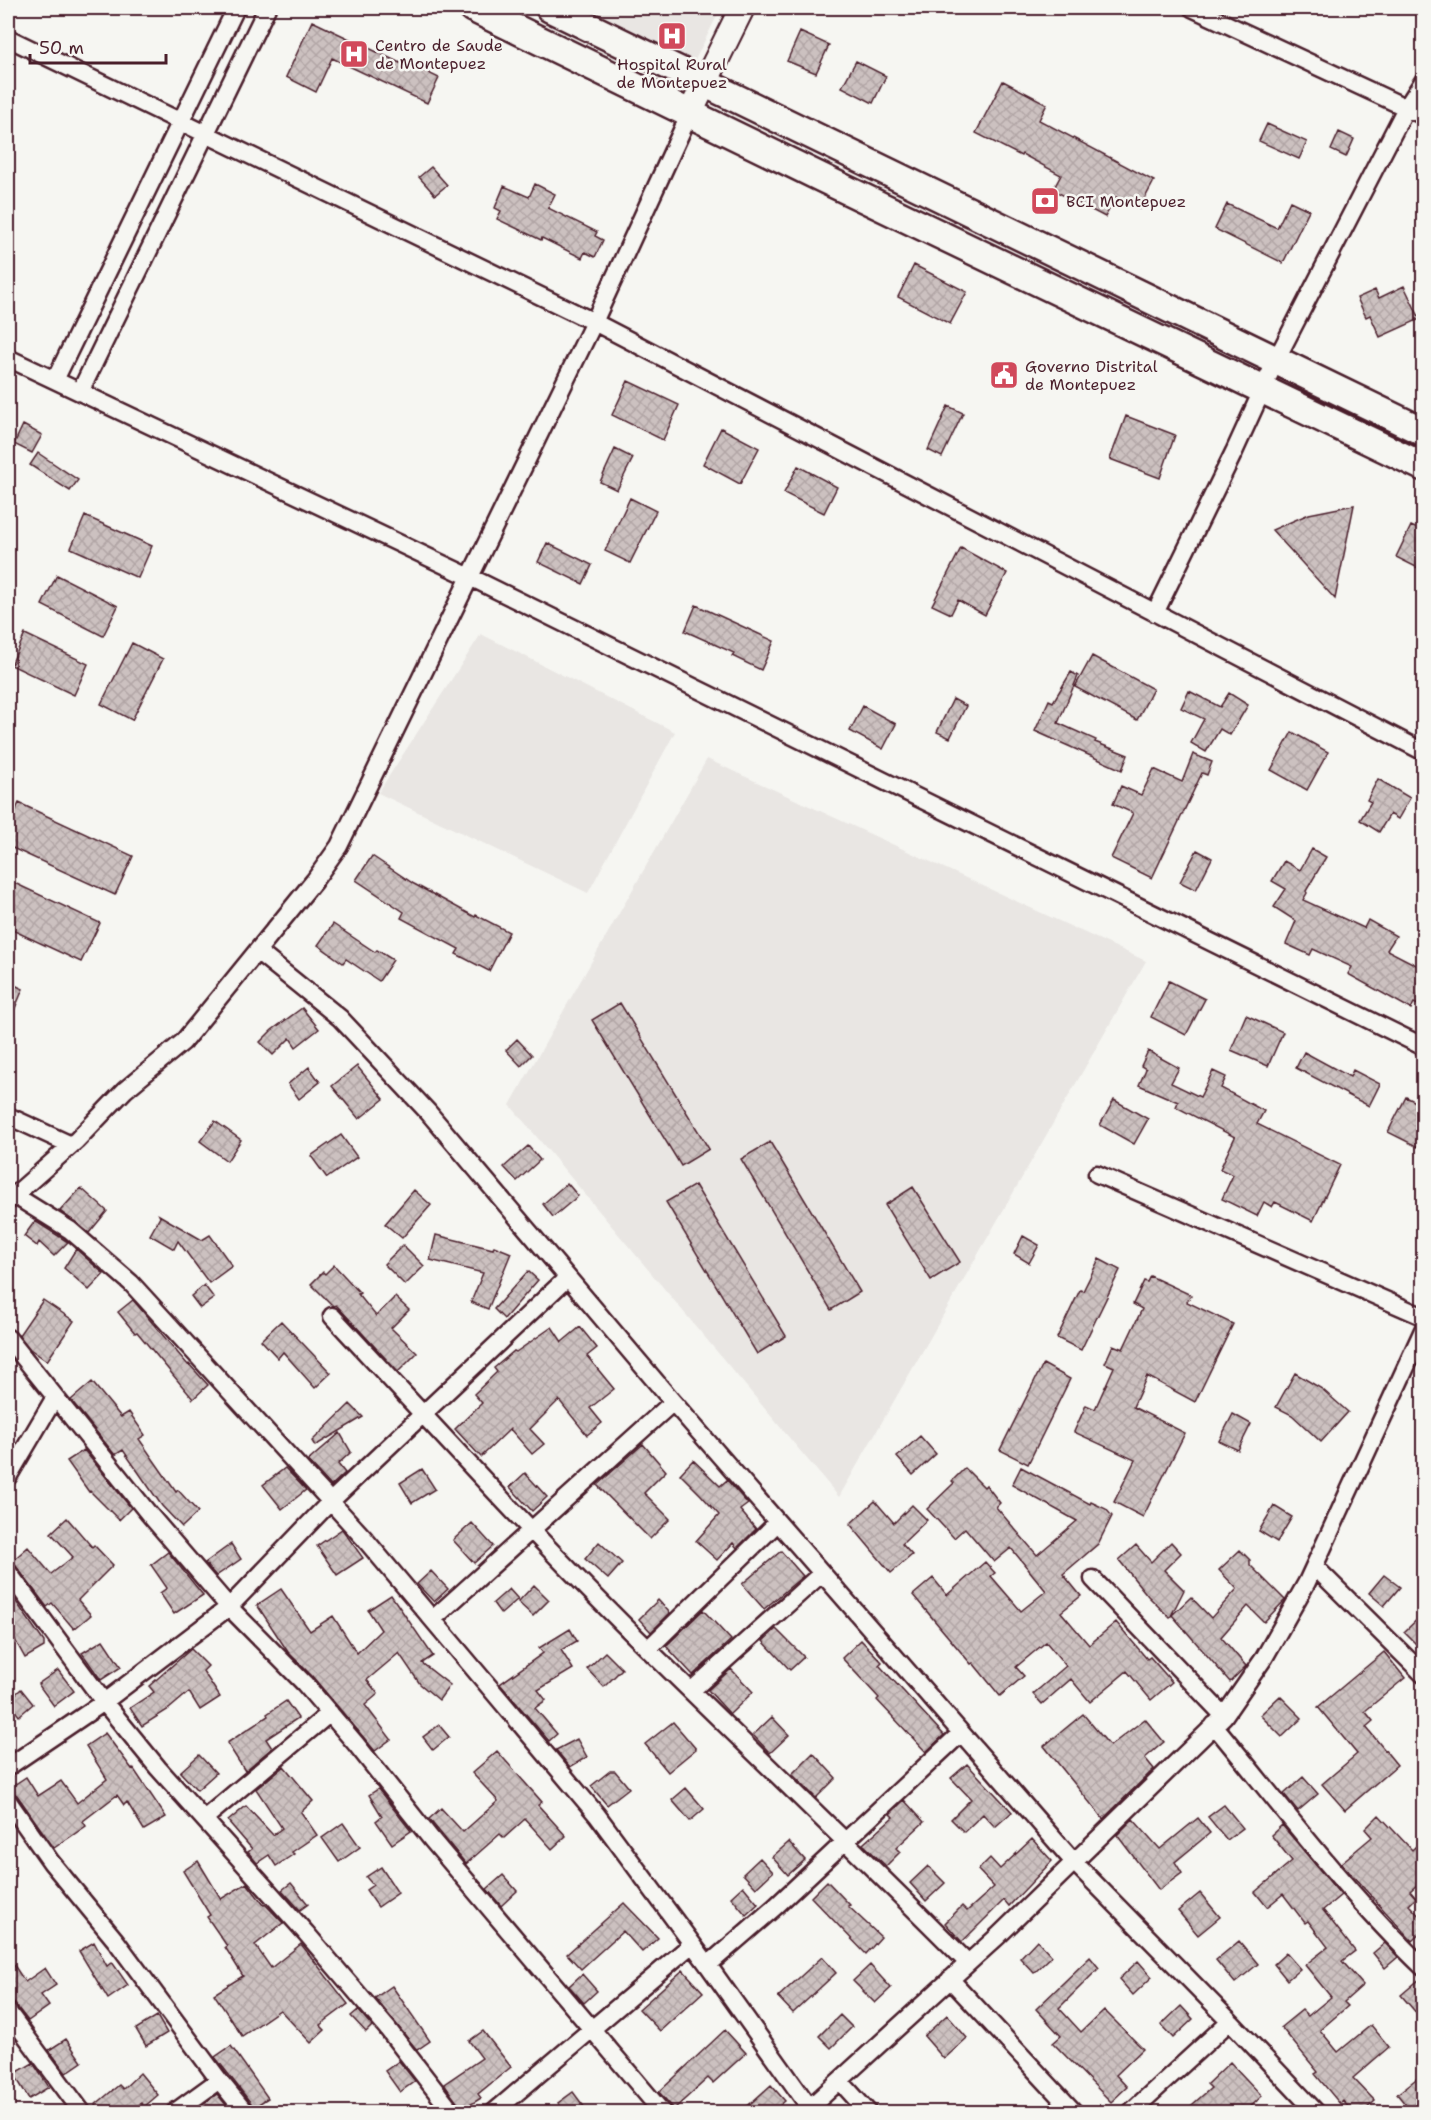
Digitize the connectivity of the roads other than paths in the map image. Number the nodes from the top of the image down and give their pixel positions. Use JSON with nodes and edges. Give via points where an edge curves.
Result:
{"nodes":[{"id":1,"x":236,"y":8,"type":"edge"},
{"id":2,"x":267,"y":8,"type":"edge"},
{"id":3,"x":474,"y":8,"type":"edge"},
{"id":4,"x":550,"y":8,"type":"edge"},
{"id":5,"x":742,"y":8,"type":"edge"},
{"id":6,"x":1192,"y":8,"type":"edge"},
{"id":7,"x":8,"y":38,"type":"edge"},
{"id":8,"x":1424,"y":80,"type":"edge"},
{"id":9,"x":704,"y":82,"type":"junction"},
{"id":10,"x":1406,"y":108,"type":"junction"},
{"id":11,"x":690,"y":113,"type":"junction"},
{"id":12,"x":1424,"y":116,"type":"edge"},
{"id":13,"x":180,"y":122,"type":"junction"},
{"id":14,"x":207,"y":134,"type":"junction"},
{"id":15,"x":1053,"y":251,"type":"junction"},
{"id":16,"x":1040,"y":283,"type":"junction"},
{"id":17,"x":594,"y":322,"type":"junction"},
{"id":18,"x":8,"y":358,"type":"edge"},
{"id":19,"x":1276,"y":360,"type":"junction"},
{"id":20,"x":55,"y":380,"type":"junction"},
{"id":21,"x":1262,"y":390,"type":"junction"},
{"id":22,"x":80,"y":392,"type":"junction"},
{"id":23,"x":1424,"y":432,"type":"edge"},
{"id":24,"x":1424,"y":467,"type":"edge"},
{"id":25,"x":470,"y":577,"type":"junction"},
{"id":26,"x":1155,"y":613,"type":"junction"},
{"id":27,"x":1424,"y":752,"type":"edge"},
{"id":28,"x":257,"y":951,"type":"junction"},
{"id":29,"x":1424,"y":1047,"type":"edge"},
{"id":30,"x":8,"y":1116,"type":"edge"},
{"id":31,"x":71,"y":1145,"type":"junction"},
{"id":32,"x":1097,"y":1174,"type":"dead end"},
{"id":33,"x":11,"y":1198,"type":"edge"},
{"id":34,"x":567,"y":1278,"type":"junction"},
{"id":35,"x":332,"y":1316,"type":"dead end"},
{"id":36,"x":1424,"y":1317,"type":"edge"},
{"id":37,"x":1424,"y":1328,"type":"edge"},
{"id":38,"x":8,"y":1338,"type":"edge"},
{"id":39,"x":56,"y":1397,"type":"junction"},
{"id":40,"x":673,"y":1402,"type":"junction"},
{"id":41,"x":424,"y":1415,"type":"junction"},
{"id":42,"x":8,"y":1477,"type":"edge"},
{"id":43,"x":331,"y":1502,"type":"junction"},
{"id":44,"x":777,"y":1522,"type":"junction"},
{"id":45,"x":532,"y":1529,"type":"junction"},
{"id":46,"x":1315,"y":1567,"type":"junction"},
{"id":47,"x":8,"y":1572,"type":"edge"},
{"id":48,"x":821,"y":1574,"type":"junction"},
{"id":49,"x":1093,"y":1579,"type":"dead end"},
{"id":50,"x":229,"y":1607,"type":"junction"},
{"id":51,"x":433,"y":1619,"type":"junction"},
{"id":52,"x":648,"y":1649,"type":"junction"},
{"id":53,"x":1424,"y":1675,"type":"edge"},
{"id":54,"x":692,"y":1691,"type":"junction"},
{"id":55,"x":104,"y":1702,"type":"junction"},
{"id":56,"x":330,"y":1713,"type":"junction"},
{"id":57,"x":1219,"y":1721,"type":"junction"},
{"id":58,"x":961,"y":1733,"type":"junction"},
{"id":59,"x":8,"y":1767,"type":"edge"},
{"id":60,"x":8,"y":1801,"type":"edge"},
{"id":61,"x":204,"y":1819,"type":"junction"},
{"id":62,"x":847,"y":1841,"type":"junction"},
{"id":63,"x":1073,"y":1861,"type":"junction"},
{"id":64,"x":691,"y":1944,"type":"junction"},
{"id":65,"x":968,"y":1963,"type":"junction"},
{"id":66,"x":708,"y":1965,"type":"junction"},
{"id":67,"x":1424,"y":1968,"type":"edge"},
{"id":68,"x":950,"y":1980,"type":"junction"},
{"id":69,"x":8,"y":2012,"type":"edge"},
{"id":70,"x":1230,"y":2020,"type":"junction"},
{"id":71,"x":591,"y":2029,"type":"junction"},
{"id":72,"x":219,"y":2080,"type":"junction"},
{"id":73,"x":840,"y":2081,"type":"junction"},
{"id":74,"x":807,"y":2110,"type":"edge"},
{"id":75,"x":82,"y":2112,"type":"edge"},
{"id":76,"x":175,"y":2112,"type":"edge"},
{"id":77,"x":245,"y":2112,"type":"edge"},
{"id":78,"x":452,"y":2112,"type":"edge"},
{"id":79,"x":494,"y":2112,"type":"edge"},
{"id":80,"x":662,"y":2112,"type":"edge"},
{"id":81,"x":868,"y":2112,"type":"edge"},
{"id":82,"x":1074,"y":2112,"type":"edge"},
{"id":83,"x":1131,"y":2112,"type":"edge"},
{"id":84,"x":1316,"y":2112,"type":"edge"}],
"edges":[{"from":1,"to":13,"type":"street"},
{"from":2,"to":14,"type":"street"},
{"from":3,"to":11,"type":"main road"},
{"from":4,"to":9,"type":"main road"},
{"from":5,"to":9,"type":"main road"},
{"from":6,"to":10,"type":"street"},
{"from":7,"to":13,"type":"street"},
{"from":8,"to":10,"type":"street"},
{"from":9,"to":11,"type":"main road"},
{"from":9,"to":15,"type":"main road"},
{"from":10,"to":12,"type":"street"},
{"from":10,"to":19,"type":"street"},
{"from":11,"to":16,"type":"main road"},
{"from":11,"to":17,"type":"street"},
{"from":13,"to":14,"type":"street"},
{"from":13,"to":20,"type":"street"},
{"from":14,"to":17,"type":"street"},
{"from":14,"to":22,"type":"street"},
{"from":15,"to":16,"type":"main road"},
{"from":15,"to":19,"type":"main road"},
{"from":16,"to":21,"type":"main road"},
{"from":17,"to":25,"type":"street"},
{"from":17,"to":26,"type":"street"},
{"from":18,"to":20,"type":"street"},
{"from":19,"to":21,"type":"street"},
{"from":19,"to":23,"type":"main road"},
{"from":20,"to":22,"type":"street"},
{"from":21,"to":24,"type":"main road"},
{"from":21,"to":26,"type":"street"},
{"from":22,"to":25,"type":"street"},
{"from":25,"to":28,"type":"street","via":[[339,846]]},
{"from":25,"to":29,"type":"street"},
{"from":26,"to":27,"type":"street"},
{"from":28,"to":31,"type":"street","via":[[183,1042],[125,1090]]},
{"from":28,"to":34,"type":"street","via":[[340,1018],[428,1112]]},
{"from":30,"to":31,"type":"street"},
{"from":31,"to":33,"type":"street"},
{"from":32,"to":36,"type":"street"},
{"from":33,"to":43,"type":"street","via":[[70,1230],[132,1283]]},
{"from":34,"to":40,"type":"street"},
{"from":34,"to":41,"type":"street"},
{"from":35,"to":41,"type":"street"},
{"from":37,"to":46,"type":"street"},
{"from":38,"to":39,"type":"street"},
{"from":39,"to":42,"type":"street"},
{"from":39,"to":50,"type":"street"},
{"from":40,"to":44,"type":"street"},
{"from":40,"to":45,"type":"street"},
{"from":41,"to":43,"type":"street"},
{"from":41,"to":45,"type":"street"},
{"from":43,"to":50,"type":"street"},
{"from":43,"to":51,"type":"street"},
{"from":44,"to":48,"type":"street"},
{"from":44,"to":52,"type":"street"},
{"from":45,"to":51,"type":"street"},
{"from":45,"to":52,"type":"street"},
{"from":46,"to":53,"type":"street"},
{"from":46,"to":57,"type":"street","via":[[1264,1658]]},
{"from":47,"to":55,"type":"street"},
{"from":48,"to":54,"type":"street"},
{"from":48,"to":58,"type":"street"},
{"from":49,"to":57,"type":"street"},
{"from":50,"to":55,"type":"street"},
{"from":50,"to":56,"type":"street"},
{"from":51,"to":64,"type":"street","via":[[597,1815]]},
{"from":52,"to":54,"type":"street"},
{"from":54,"to":62,"type":"street"},
{"from":55,"to":59,"type":"street"},
{"from":55,"to":61,"type":"street"},
{"from":56,"to":61,"type":"street"},
{"from":56,"to":71,"type":"street"},
{"from":57,"to":63,"type":"street"},
{"from":57,"to":67,"type":"street","via":[[1344,1882]]},
{"from":58,"to":62,"type":"street"},
{"from":58,"to":63,"type":"street"},
{"from":60,"to":72,"type":"street"},
{"from":61,"to":78,"type":"street","via":[[306,1932]]},
{"from":62,"to":65,"type":"street"},
{"from":62,"to":66,"type":"street"},
{"from":63,"to":65,"type":"street"},
{"from":63,"to":70,"type":"street"},
{"from":64,"to":66,"type":"street"},
{"from":64,"to":71,"type":"street"},
{"from":65,"to":68,"type":"street"},
{"from":66,"to":74,"type":"street"},
{"from":68,"to":73,"type":"street"},
{"from":68,"to":82,"type":"street"},
{"from":69,"to":75,"type":"street"},
{"from":70,"to":83,"type":"street"},
{"from":70,"to":84,"type":"street"},
{"from":71,"to":79,"type":"street"},
{"from":71,"to":80,"type":"street"},
{"from":72,"to":76,"type":"street"},
{"from":72,"to":77,"type":"street"},
{"from":73,"to":74,"type":"street"},
{"from":73,"to":81,"type":"street"}]}
